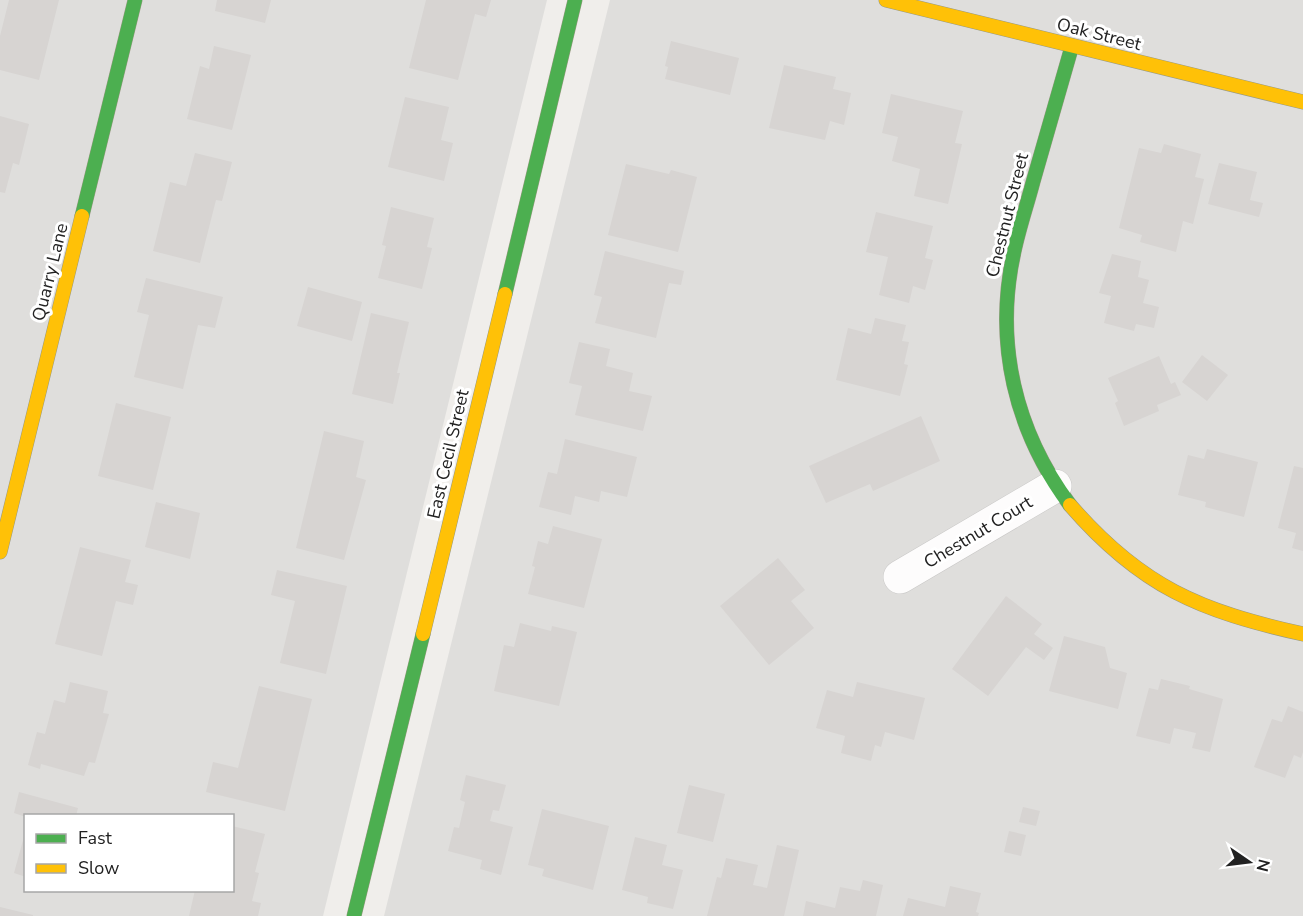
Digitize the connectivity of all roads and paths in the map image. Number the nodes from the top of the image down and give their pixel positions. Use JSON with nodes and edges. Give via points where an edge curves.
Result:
{"nodes":[{"id":1,"x":135,"y":0,"type":"edge"},
{"id":2,"x":575,"y":0,"type":"edge"},
{"id":3,"x":886,"y":0,"type":"edge"},
{"id":4,"x":1072,"y":46,"type":"junction"},
{"id":5,"x":1303,"y":102,"type":"edge"},
{"id":6,"x":1055,"y":486,"type":"junction"},
{"id":7,"x":0,"y":552,"type":"edge"},
{"id":8,"x":900,"y":577,"type":"dead end"},
{"id":9,"x":1303,"y":634,"type":"edge"},
{"id":10,"x":354,"y":916,"type":"edge"}],
"edges":[{"from":1,"to":7,"type":"street","name":"Quarry Lane"},
{"from":2,"to":10,"type":"street","name":"East Cecil Street"},
{"from":3,"to":4,"type":"street","name":"Oak Street"},
{"from":4,"to":5,"type":"street","name":"Oak Street"},
{"from":4,"to":6,"type":"street","name":"Chestnut Street","via":[[1014,250],[1005,309],[1009,368],[1016,397],[1025,426]]},
{"from":6,"to":8,"type":"street","name":"Chestnut Court"},
{"from":6,"to":9,"type":"street","name":"Chestnut Street","via":[[1100,539],[1155,581],[1217,612]]}]}
